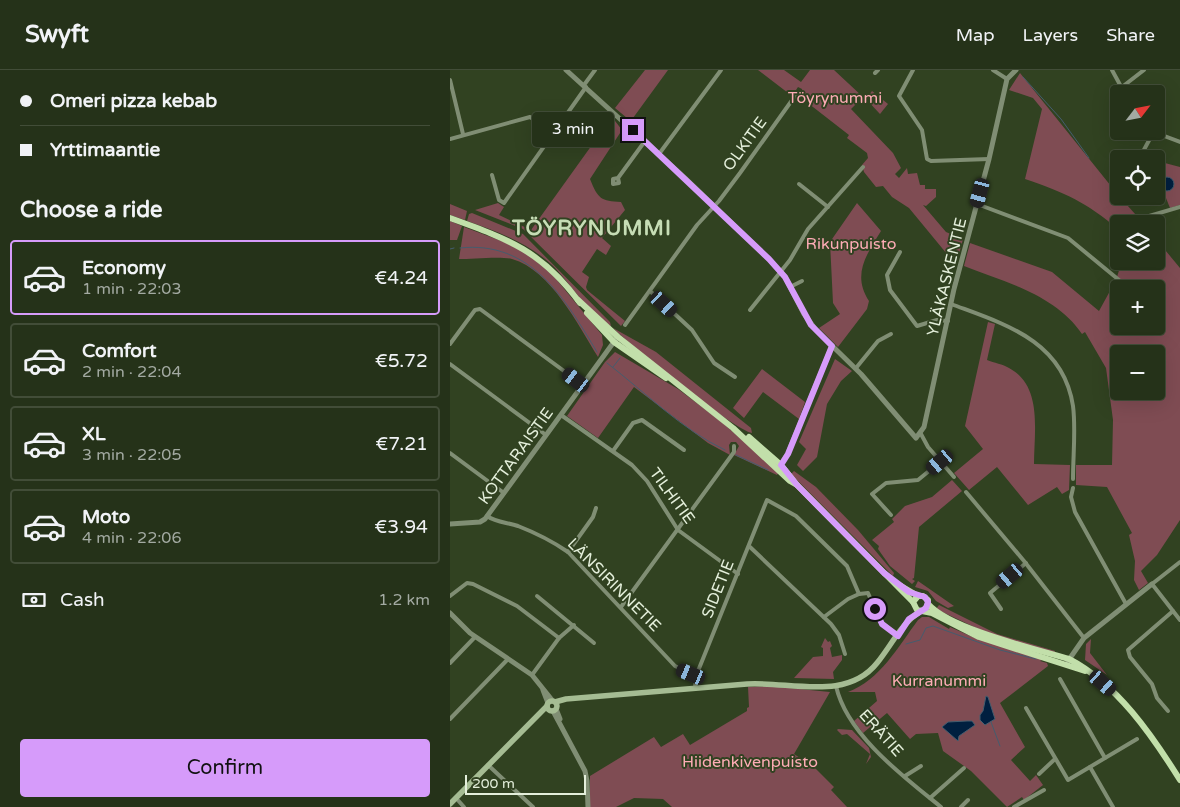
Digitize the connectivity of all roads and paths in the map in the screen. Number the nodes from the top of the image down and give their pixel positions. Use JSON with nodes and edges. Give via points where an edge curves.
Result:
{"nodes":[{"id":1,"x":566,"y":70,"type":"edge"},
{"id":2,"x":595,"y":70,"type":"edge"},
{"id":3,"x":721,"y":70,"type":"edge"},
{"id":4,"x":912,"y":70,"type":"edge"},
{"id":5,"x":993,"y":70,"type":"edge"},
{"id":6,"x":1016,"y":70,"type":"edge"},
{"id":7,"x":1112,"y":70,"type":"edge"},
{"id":8,"x":1144,"y":70,"type":"edge"},
{"id":9,"x":1007,"y":79,"type":"junction"},
{"id":10,"x":450,"y":80,"type":"edge"},
{"id":11,"x":1121,"y":85,"type":"edge"},
{"id":12,"x":1125,"y":85,"type":"edge"},
{"id":13,"x":585,"y":86,"type":"junction"},
{"id":14,"x":795,"y":96,"type":"dead end"},
{"id":15,"x":554,"y":132,"type":"junction"},
{"id":16,"x":463,"y":134,"type":"junction"},
{"id":17,"x":1165,"y":137,"type":"edge"},
{"id":18,"x":450,"y":139,"type":"edge"},
{"id":19,"x":645,"y":141,"type":"junction"},
{"id":20,"x":1180,"y":142,"type":"edge"},
{"id":21,"x":659,"y":154,"type":"junction"},
{"id":22,"x":989,"y":159,"type":"junction"},
{"id":23,"x":862,"y":168,"type":"dead end"},
{"id":24,"x":492,"y":174,"type":"dead end"},
{"id":25,"x":618,"y":178,"type":"dead end"},
{"id":26,"x":799,"y":184,"type":"dead end"},
{"id":27,"x":977,"y":204,"type":"junction"},
{"id":28,"x":715,"y":206,"type":"junction"},
{"id":29,"x":828,"y":207,"type":"junction"},
{"id":30,"x":1180,"y":207,"type":"edge"},
{"id":31,"x":1153,"y":215,"type":"edge"},
{"id":32,"x":450,"y":218,"type":"edge"},
{"id":33,"x":900,"y":252,"type":"dead end"},
{"id":34,"x":780,"y":271,"type":"junction"},
{"id":35,"x":1119,"y":280,"type":"dead end"},
{"id":36,"x":802,"y":282,"type":"dead end"},
{"id":37,"x":790,"y":287,"type":"junction"},
{"id":38,"x":650,"y":291,"type":"junction"},
{"id":39,"x":951,"y":304,"type":"junction"},
{"id":40,"x":750,"y":310,"type":"dead end"},
{"id":41,"x":948,"y":321,"type":"junction"},
{"id":42,"x":625,"y":325,"type":"dead end"},
{"id":43,"x":891,"y":334,"type":"dead end"},
{"id":44,"x":616,"y":339,"type":"junction"},
{"id":45,"x":450,"y":344,"type":"edge"},
{"id":46,"x":832,"y":346,"type":"junction"},
{"id":47,"x":450,"y":364,"type":"edge"},
{"id":48,"x":856,"y":368,"type":"junction"},
{"id":49,"x":735,"y":377,"type":"dead end"},
{"id":50,"x":583,"y":386,"type":"junction"},
{"id":51,"x":561,"y":415,"type":"junction"},
{"id":52,"x":921,"y":434,"type":"junction"},
{"id":53,"x":546,"y":435,"type":"junction"},
{"id":54,"x":734,"y":446,"type":"dead end"},
{"id":55,"x":684,"y":450,"type":"dead end"},
{"id":56,"x":613,"y":451,"type":"junction"},
{"id":57,"x":450,"y":454,"type":"edge"},
{"id":58,"x":940,"y":462,"type":"junction"},
{"id":59,"x":779,"y":467,"type":"junction"},
{"id":60,"x":954,"y":477,"type":"dead end"},
{"id":61,"x":1073,"y":478,"type":"dead end"},
{"id":62,"x":1074,"y":488,"type":"dead end"},
{"id":63,"x":966,"y":492,"type":"dead end"},
{"id":64,"x":504,"y":493,"type":"junction"},
{"id":65,"x":596,"y":508,"type":"dead end"},
{"id":66,"x":488,"y":516,"type":"junction"},
{"id":67,"x":891,"y":516,"type":"dead end"},
{"id":68,"x":450,"y":524,"type":"edge"},
{"id":69,"x":678,"y":530,"type":"junction"},
{"id":70,"x":750,"y":547,"type":"junction"},
{"id":71,"x":568,"y":552,"type":"junction"},
{"id":72,"x":1180,"y":562,"type":"edge"},
{"id":73,"x":1026,"y":563,"type":"junction"},
{"id":74,"x":884,"y":573,"type":"junction"},
{"id":75,"x":738,"y":574,"type":"junction"},
{"id":76,"x":1152,"y":584,"type":"junction"},
{"id":77,"x":859,"y":594,"type":"junction"},
{"id":78,"x":450,"y":596,"type":"edge"},
{"id":79,"x":538,"y":596,"type":"dead end"},
{"id":80,"x":918,"y":596,"type":"junction"},
{"id":81,"x":913,"y":604,"type":"junction"},
{"id":82,"x":1126,"y":604,"type":"junction"},
{"id":83,"x":621,"y":607,"type":"junction"},
{"id":84,"x":924,"y":608,"type":"junction"},
{"id":85,"x":1000,"y":609,"type":"dead end"},
{"id":86,"x":1173,"y":611,"type":"junction"},
{"id":87,"x":450,"y":613,"type":"edge"},
{"id":88,"x":824,"y":617,"type":"junction"},
{"id":89,"x":909,"y":619,"type":"junction"},
{"id":90,"x":1180,"y":620,"type":"edge"},
{"id":91,"x":574,"y":625,"type":"junction"},
{"id":92,"x":898,"y":636,"type":"junction"},
{"id":93,"x":475,"y":637,"type":"junction"},
{"id":94,"x":559,"y":638,"type":"junction"},
{"id":95,"x":1084,"y":638,"type":"junction"},
{"id":96,"x":594,"y":643,"type":"dead end"},
{"id":97,"x":846,"y":654,"type":"dead end"},
{"id":98,"x":508,"y":659,"type":"junction"},
{"id":99,"x":1067,"y":662,"type":"junction"},
{"id":100,"x":450,"y":663,"type":"edge"},
{"id":101,"x":532,"y":676,"type":"junction"},
{"id":102,"x":696,"y":676,"type":"junction"},
{"id":103,"x":1060,"y":680,"type":"dead end"},
{"id":104,"x":836,"y":686,"type":"junction"},
{"id":105,"x":695,"y":688,"type":"junction"},
{"id":106,"x":552,"y":706,"type":"junction"},
{"id":107,"x":1026,"y":708,"type":"dead end"},
{"id":108,"x":1168,"y":711,"type":"dead end"},
{"id":109,"x":450,"y":719,"type":"edge"},
{"id":110,"x":1137,"y":739,"type":"dead end"},
{"id":111,"x":1105,"y":758,"type":"junction"},
{"id":112,"x":1055,"y":759,"type":"junction"},
{"id":113,"x":488,"y":765,"type":"junction"},
{"id":114,"x":921,"y":766,"type":"dead end"},
{"id":115,"x":1090,"y":767,"type":"junction"},
{"id":116,"x":964,"y":768,"type":"dead end"},
{"id":117,"x":1039,"y":774,"type":"dead end"},
{"id":118,"x":905,"y":776,"type":"junction"},
{"id":119,"x":1180,"y":780,"type":"edge"},
{"id":120,"x":1044,"y":790,"type":"dead end"},
{"id":121,"x":456,"y":798,"type":"junction"},
{"id":122,"x":930,"y":798,"type":"junction"},
{"id":123,"x":968,"y":800,"type":"dead end"},
{"id":124,"x":450,"y":804,"type":"edge"},
{"id":125,"x":1112,"y":805,"type":"edge"},
{"id":126,"x":464,"y":807,"type":"edge"},
{"id":127,"x":533,"y":807,"type":"edge"},
{"id":128,"x":588,"y":807,"type":"edge"},
{"id":129,"x":941,"y":807,"type":"edge"},
{"id":130,"x":960,"y":807,"type":"edge"},
{"id":131,"x":1014,"y":807,"type":"edge"},
{"id":132,"x":1104,"y":807,"type":"edge"}],
"edges":[{"from":1,"to":13,"type":"street"},
{"from":2,"to":13,"type":"street"},
{"from":3,"to":21,"type":"street"},
{"from":4,"to":22,"type":"street","via":[[899,96],[922,130],[928,159]]},
{"from":5,"to":9,"type":"street"},
{"from":6,"to":9,"type":"street"},
{"from":7,"to":11,"type":"street"},
{"from":8,"to":12,"type":"street"},
{"from":9,"to":22,"type":"street","name":"YLÄKASKENTIE"},
{"from":10,"to":16,"type":"street"},
{"from":13,"to":15,"type":"street"},
{"from":13,"to":19,"type":"street"},
{"from":14,"to":28,"type":"street","name":"OLKITIE"},
{"from":15,"to":16,"type":"street","via":[[530,117]]},
{"from":15,"to":24,"type":"street","via":[[504,203],[499,200]]},
{"from":16,"to":18,"type":"street"},
{"from":17,"to":20,"type":"street"},
{"from":19,"to":21,"type":"street"},
{"from":19,"to":25,"type":"street"},
{"from":21,"to":28,"type":"street"},
{"from":22,"to":27,"type":"street","name":"YLÄKASKENTIE"},
{"from":23,"to":29,"type":"street"},
{"from":26,"to":29,"type":"street"},
{"from":27,"to":35,"type":"street","via":[[1068,238]]},
{"from":27,"to":39,"type":"street","name":"YLÄKASKENTIE"},
{"from":28,"to":34,"type":"street"},
{"from":28,"to":38,"type":"street","name":"OLKITIE","via":[[697,225]]},
{"from":29,"to":34,"type":"street","via":[[808,229]]},
{"from":30,"to":31,"type":"street"},
{"from":32,"to":44,"type":"main road","via":[[527,250],[554,272],[598,326]]},
{"from":33,"to":41,"type":"street","via":[[887,275],[890,290],[917,326],[937,320]]},
{"from":34,"to":37,"type":"street"},
{"from":34,"to":40,"type":"street"},
{"from":36,"to":37,"type":"street"},
{"from":37,"to":46,"type":"street","via":[[808,320]]},
{"from":38,"to":42,"type":"street","name":"OLKITIE"},
{"from":38,"to":49,"type":"street","via":[[692,330],[714,363]]},
{"from":39,"to":41,"type":"street","name":"YLÄKASKENTIE"},
{"from":39,"to":61,"type":"street","via":[[1022,332],[1056,364],[1073,406]]},
{"from":41,"to":52,"type":"street","name":"YLÄKASKENTIE"},
{"from":43,"to":48,"type":"street","via":[[878,341]]},
{"from":44,"to":50,"type":"street","name":"KOTTARAISTIE"},
{"from":44,"to":59,"type":"main road","via":[[636,359],[670,379]]},
{"from":45,"to":50,"type":"street","via":[[477,308]]},
{"from":46,"to":48,"type":"street"},
{"from":46,"to":59,"type":"street","via":[[788,454]]},
{"from":47,"to":53,"type":"street"},
{"from":48,"to":52,"type":"street","via":[[910,432],[916,438]]},
{"from":50,"to":51,"type":"street","name":"KOTTARAISTIE"},
{"from":51,"to":53,"type":"street","name":"KOTTARAISTIE"},
{"from":51,"to":56,"type":"street","name":"TILHITIE"},
{"from":52,"to":58,"type":"street"},
{"from":53,"to":64,"type":"street","name":"KOTTARAISTIE"},
{"from":54,"to":69,"type":"street","via":[[734,452]]},
{"from":55,"to":56,"type":"street","via":[[642,420],[633,423]]},
{"from":56,"to":69,"type":"street","name":"TILHITIE","via":[[647,481]]},
{"from":57,"to":64,"type":"street"},
{"from":58,"to":60,"type":"street"},
{"from":58,"to":67,"type":"street","via":[[918,480],[886,483],[872,494]]},
{"from":59,"to":74,"type":"main road"},
{"from":62,"to":82,"type":"street","via":[[1071,497],[1075,512]]},
{"from":63,"to":73,"type":"street"},
{"from":64,"to":66,"type":"street","name":"KOTTARAISTIE"},
{"from":65,"to":71,"type":"street"},
{"from":66,"to":68,"type":"street","via":[[480,522]]},
{"from":66,"to":71,"type":"street","name":"LÄNSIRINNETIE","via":[[531,531]]},
{"from":69,"to":75,"type":"street","name":"TILHITIE"},
{"from":69,"to":83,"type":"street"},
{"from":70,"to":75,"type":"street","name":"SIDETIE"},
{"from":70,"to":77,"type":"street","name":"SIDETIE","via":[[767,500],[796,516],[847,566]]},
{"from":70,"to":88,"type":"street"},
{"from":71,"to":83,"type":"street","name":"LÄNSIRINNETIE"},
{"from":72,"to":76,"type":"street"},
{"from":73,"to":85,"type":"street","via":[[990,593]]},
{"from":73,"to":95,"type":"street"},
{"from":74,"to":80,"type":"main road"},
{"from":74,"to":81,"type":"main road"},
{"from":75,"to":102,"type":"street","name":"SIDETIE"},
{"from":76,"to":82,"type":"street"},
{"from":76,"to":86,"type":"street"},
{"from":77,"to":88,"type":"street"},
{"from":77,"to":92,"type":"street","via":[[868,592],[880,622]]},
{"from":78,"to":94,"type":"street","via":[[467,583],[473,584],[517,606]]},
{"from":79,"to":91,"type":"street"},
{"from":80,"to":81,"type":"main road"},
{"from":80,"to":84,"type":"main road","via":[[925,597]]},
{"from":81,"to":84,"type":"main road"},
{"from":81,"to":89,"type":"main road"},
{"from":82,"to":95,"type":"street"},
{"from":83,"to":102,"type":"street","name":"LÄNSIRINNETIE","via":[[675,666]]},
{"from":84,"to":89,"type":"main road"},
{"from":84,"to":99,"type":"main road","via":[[979,637]]},
{"from":86,"to":90,"type":"street"},
{"from":86,"to":108,"type":"street","via":[[1128,650]]},
{"from":87,"to":93,"type":"street"},
{"from":88,"to":97,"type":"street","via":[[839,635]]},
{"from":89,"to":92,"type":"main road"},
{"from":91,"to":94,"type":"street"},
{"from":91,"to":96,"type":"street"},
{"from":92,"to":104,"type":"main road","via":[[869,672],[851,683]]},
{"from":93,"to":98,"type":"street"},
{"from":93,"to":100,"type":"street"},
{"from":94,"to":101,"type":"street"},
{"from":95,"to":99,"type":"street"},
{"from":98,"to":101,"type":"street"},
{"from":98,"to":109,"type":"street"},
{"from":99,"to":119,"type":"main road","via":[[1088,672],[1119,698],[1158,746]]},
{"from":101,"to":106,"type":"street"},
{"from":102,"to":105,"type":"street","name":"SIDETIE"},
{"from":103,"to":111,"type":"street"},
{"from":104,"to":105,"type":"main road","via":[[767,683]]},
{"from":104,"to":118,"type":"street","name":"ERÄTIE","via":[[854,727]]},
{"from":105,"to":106,"type":"main road","via":[[571,699]]},
{"from":106,"to":113,"type":"main road"},
{"from":106,"to":128,"type":"street","via":[[587,776]]},
{"from":107,"to":112,"type":"street"},
{"from":110,"to":111,"type":"street"},
{"from":111,"to":115,"type":"street"},
{"from":112,"to":115,"type":"street","via":[[1068,780]]},
{"from":112,"to":117,"type":"street"},
{"from":113,"to":121,"type":"main road"},
{"from":113,"to":127,"type":"street"},
{"from":114,"to":118,"type":"street"},
{"from":115,"to":125,"type":"street"},
{"from":116,"to":122,"type":"street"},
{"from":118,"to":122,"type":"street","name":"ERÄTIE"},
{"from":120,"to":131,"type":"street"},
{"from":121,"to":124,"type":"main road"},
{"from":121,"to":126,"type":"street"},
{"from":122,"to":129,"type":"street","name":"ERÄTIE"},
{"from":123,"to":130,"type":"street"},
{"from":125,"to":132,"type":"street"}]}
